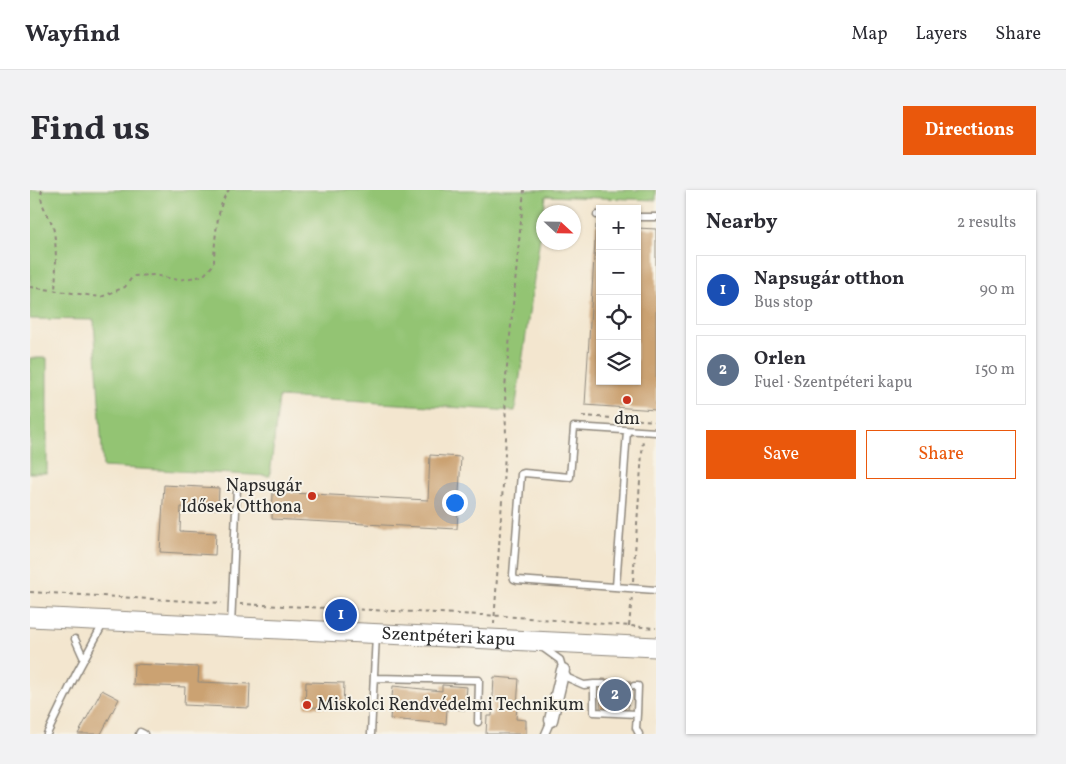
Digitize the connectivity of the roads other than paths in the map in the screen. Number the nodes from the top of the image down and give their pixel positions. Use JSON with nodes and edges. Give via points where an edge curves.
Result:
{"nodes":[{"id":1,"x":641,"y":216,"type":"edge"},
{"id":2,"x":656,"y":217,"type":"edge"},
{"id":3,"x":627,"y":431,"type":"junction"},
{"id":4,"x":656,"y":432,"type":"edge"},
{"id":5,"x":236,"y":487,"type":"dead end"},
{"id":6,"x":616,"y":587,"type":"junction"},
{"id":7,"x":656,"y":590,"type":"edge"},
{"id":8,"x":30,"y":617,"type":"edge"},
{"id":9,"x":104,"y":621,"type":"junction"},
{"id":10,"x":231,"y":628,"type":"junction"},
{"id":11,"x":376,"y":634,"type":"junction"},
{"id":12,"x":75,"y":638,"type":"dead end"},
{"id":13,"x":535,"y":642,"type":"junction"},
{"id":14,"x":656,"y":647,"type":"edge"},
{"id":15,"x":84,"y":659,"type":"junction"},
{"id":16,"x":563,"y":670,"type":"junction"},
{"id":17,"x":374,"y":678,"type":"junction"},
{"id":18,"x":594,"y":684,"type":"junction"},
{"id":19,"x":604,"y":684,"type":"dead end"},
{"id":20,"x":634,"y":686,"type":"dead end"},
{"id":21,"x":637,"y":714,"type":"junction"},
{"id":22,"x":552,"y":720,"type":"junction"},
{"id":23,"x":478,"y":722,"type":"dead end"},
{"id":24,"x":47,"y":734,"type":"edge"},
{"id":25,"x":140,"y":734,"type":"edge"},
{"id":26,"x":144,"y":734,"type":"edge"},
{"id":27,"x":371,"y":734,"type":"edge"},
{"id":28,"x":545,"y":734,"type":"edge"},
{"id":29,"x":550,"y":734,"type":"edge"},
{"id":30,"x":639,"y":734,"type":"edge"}],
"edges":[{"from":1,"to":2,"type":"lane"},
{"from":3,"to":4,"type":"lane"},
{"from":3,"to":6,"type":"lane"},
{"from":3,"to":6,"type":"lane","via":[[574,428],[570,477],[524,473],[520,477],[513,576],[514,579]]},
{"from":5,"to":10,"type":"lane"},
{"from":6,"to":7,"type":"lane"},
{"from":8,"to":9,"type":"main road","name":"Szentpéteri kapu"},
{"from":9,"to":10,"type":"main road","name":"Szentpéteri kapu"},
{"from":9,"to":15,"type":"lane"},
{"from":10,"to":11,"type":"main road","name":"Szentpéteri kapu"},
{"from":11,"to":13,"type":"main road","name":"Szentpéteri kapu"},
{"from":11,"to":17,"type":"lane"},
{"from":12,"to":15,"type":"lane"},
{"from":13,"to":14,"type":"main road","name":"Szentpéteri kapu"},
{"from":13,"to":16,"type":"lane","via":[[560,660]]},
{"from":15,"to":24,"type":"lane"},
{"from":16,"to":18,"type":"lane","via":[[574,681]]},
{"from":16,"to":22,"type":"street"},
{"from":17,"to":23,"type":"lane","via":[[480,680]]},
{"from":17,"to":27,"type":"lane"},
{"from":18,"to":19,"type":"lane"},
{"from":18,"to":21,"type":"lane","via":[[594,712]]},
{"from":20,"to":21,"type":"lane","via":[[638,686]]},
{"from":21,"to":30,"type":"lane"},
{"from":22,"to":28,"type":"lane"},
{"from":22,"to":29,"type":"lane"},
{"from":25,"to":26,"type":"lane"}]}
